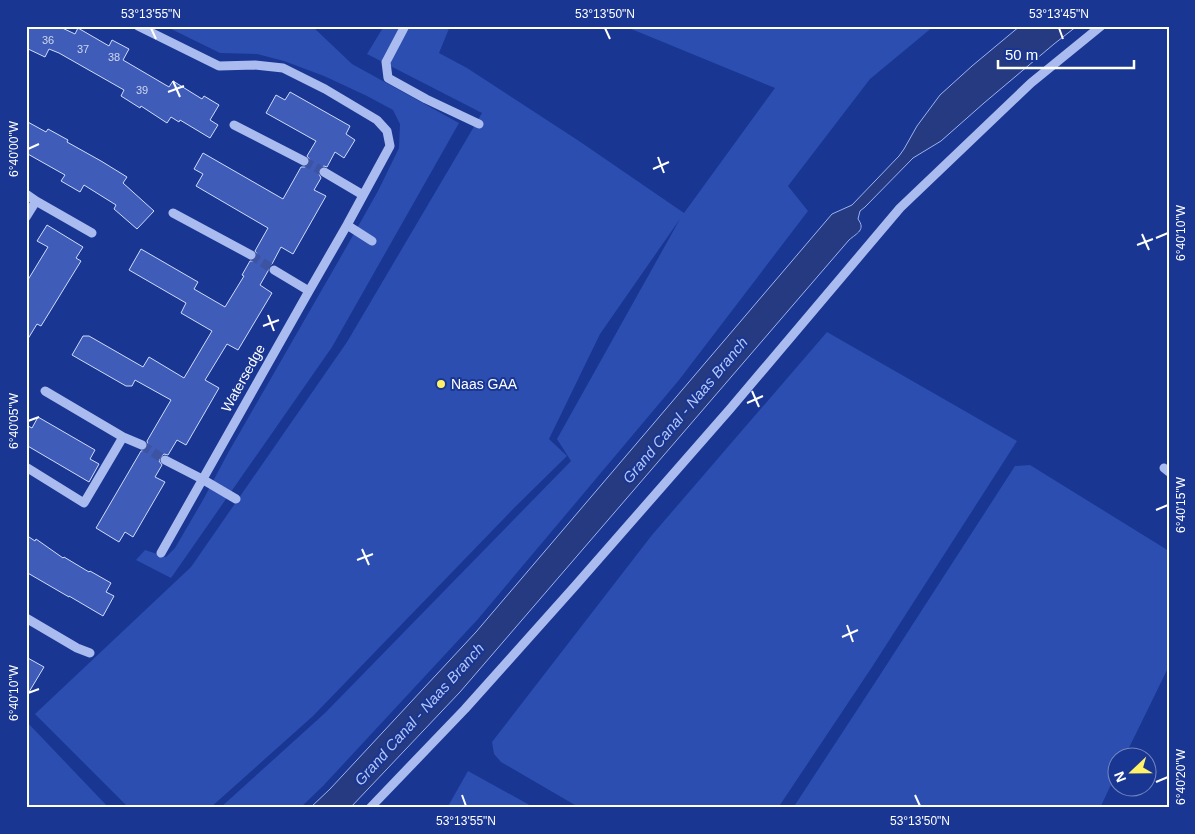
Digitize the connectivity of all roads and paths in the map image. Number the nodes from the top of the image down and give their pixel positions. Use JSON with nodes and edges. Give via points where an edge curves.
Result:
{"nodes":[{"id":1,"x":138,"y":26,"type":"edge"},
{"id":2,"x":405,"y":26,"type":"edge"},
{"id":3,"x":1100,"y":26,"type":"edge"},
{"id":4,"x":479,"y":124,"type":"dead end"},
{"id":5,"x":234,"y":125,"type":"dead end"},
{"id":6,"x":304,"y":161,"type":"tunnel mouth"},
{"id":7,"x":324,"y":172,"type":"tunnel mouth"},
{"id":8,"x":26,"y":194,"type":"edge"},
{"id":9,"x":362,"y":195,"type":"junction"},
{"id":10,"x":36,"y":200,"type":"junction"},
{"id":11,"x":173,"y":213,"type":"dead end"},
{"id":12,"x":26,"y":217,"type":"edge"},
{"id":13,"x":347,"y":225,"type":"junction"},
{"id":14,"x":92,"y":233,"type":"dead end"},
{"id":15,"x":372,"y":241,"type":"dead end"},
{"id":16,"x":251,"y":255,"type":"tunnel mouth"},
{"id":17,"x":274,"y":270,"type":"tunnel mouth"},
{"id":18,"x":308,"y":290,"type":"junction"},
{"id":19,"x":45,"y":391,"type":"dead end"},
{"id":20,"x":123,"y":437,"type":"junction"},
{"id":21,"x":142,"y":445,"type":"tunnel mouth"},
{"id":22,"x":165,"y":460,"type":"tunnel mouth"},
{"id":23,"x":26,"y":467,"type":"edge"},
{"id":24,"x":202,"y":479,"type":"junction"},
{"id":25,"x":236,"y":499,"type":"dead end"},
{"id":26,"x":161,"y":552,"type":"dead end"},
{"id":27,"x":26,"y":618,"type":"edge"},
{"id":28,"x":90,"y":653,"type":"dead end"},
{"id":29,"x":370,"y":808,"type":"edge"}],
"edges":[{"from":1,"to":9,"type":"street","name":"Watersedge","via":[[219,66],[283,68],[378,120],[387,130],[390,146]]},
{"from":2,"to":4,"type":"street","via":[[386,62],[388,78]]},
{"from":3,"to":29,"type":"street","via":[[1031,83],[900,208],[730,410],[543,622]]},
{"from":5,"to":6,"type":"street"},
{"from":7,"to":9,"type":"street"},
{"from":8,"to":10,"type":"street"},
{"from":9,"to":13,"type":"street","name":"Watersedge"},
{"from":10,"to":12,"type":"street"},
{"from":10,"to":14,"type":"street"},
{"from":11,"to":16,"type":"street"},
{"from":13,"to":15,"type":"street"},
{"from":13,"to":18,"type":"street","name":"Watersedge"},
{"from":17,"to":18,"type":"street"},
{"from":18,"to":24,"type":"street","name":"Watersedge"},
{"from":19,"to":20,"type":"street"},
{"from":20,"to":21,"type":"street"},
{"from":20,"to":23,"type":"street","via":[[84,503]]},
{"from":22,"to":24,"type":"street"},
{"from":24,"to":25,"type":"street"},
{"from":24,"to":26,"type":"street","name":"Watersedge"},
{"from":27,"to":28,"type":"street"}]}
